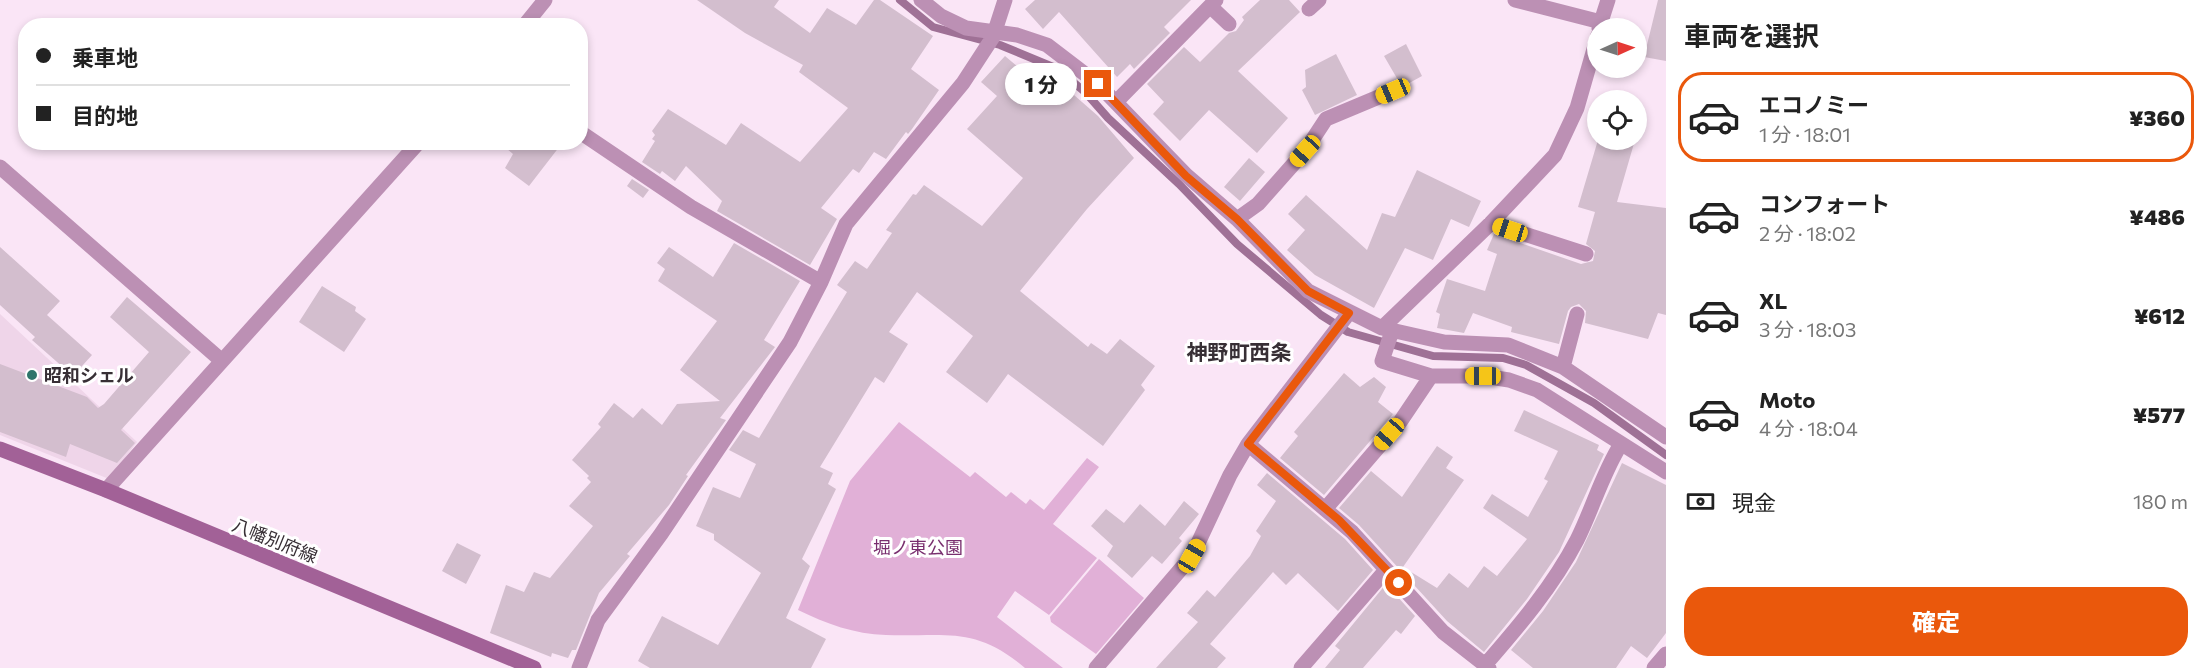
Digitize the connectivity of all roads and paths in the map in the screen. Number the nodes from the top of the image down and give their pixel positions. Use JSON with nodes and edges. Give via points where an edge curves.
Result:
{"nodes":[{"id":1,"x":545,"y":0,"type":"edge"},
{"id":2,"x":921,"y":0,"type":"edge"},
{"id":3,"x":1005,"y":0,"type":"edge"},
{"id":4,"x":1515,"y":0,"type":"edge"},
{"id":5,"x":1608,"y":0,"type":"edge"},
{"id":6,"x":1214,"y":3,"type":"edge"},
{"id":7,"x":530,"y":18,"type":"edge"},
{"id":8,"x":1602,"y":18,"type":"edge"},
{"id":9,"x":1228,"y":24,"type":"dead end"},
{"id":10,"x":1587,"y":25,"type":"edge"},
{"id":11,"x":995,"y":32,"type":"junction"},
{"id":12,"x":1587,"y":72,"type":"edge"},
{"id":13,"x":1393,"y":91,"type":"dead end"},
{"id":14,"x":1116,"y":102,"type":"junction"},
{"id":15,"x":588,"y":137,"type":"edge"},
{"id":16,"x":412,"y":150,"type":"edge"},
{"id":17,"x":0,"y":167,"type":"edge"},
{"id":18,"x":1237,"y":219,"type":"junction"},
{"id":19,"x":1491,"y":223,"type":"junction"},
{"id":20,"x":1586,"y":254,"type":"dead end"},
{"id":21,"x":821,"y":282,"type":"junction"},
{"id":22,"x":1349,"y":313,"type":"junction"},
{"id":23,"x":1577,"y":314,"type":"dead end"},
{"id":24,"x":1387,"y":329,"type":"junction"},
{"id":25,"x":222,"y":362,"type":"junction"},
{"id":26,"x":1563,"y":367,"type":"junction"},
{"id":27,"x":1431,"y":376,"type":"junction"},
{"id":28,"x":1666,"y":437,"type":"edge"},
{"id":29,"x":1248,"y":444,"type":"junction"},
{"id":30,"x":1621,"y":444,"type":"junction"},
{"id":31,"x":0,"y":448,"type":"edge"},
{"id":32,"x":1666,"y":472,"type":"edge"},
{"id":33,"x":106,"y":490,"type":"junction"},
{"id":34,"x":1326,"y":508,"type":"junction"},
{"id":35,"x":1386,"y":570,"type":"junction"},
{"id":36,"x":1666,"y":654,"type":"edge"},
{"id":37,"x":1487,"y":667,"type":"edge"},
{"id":38,"x":534,"y":668,"type":"edge"},
{"id":39,"x":579,"y":668,"type":"edge"},
{"id":40,"x":1096,"y":668,"type":"edge"},
{"id":41,"x":1301,"y":668,"type":"edge"},
{"id":42,"x":1654,"y":668,"type":"edge"}],
"edges":[{"from":1,"to":7,"type":"street"},
{"from":2,"to":11,"type":"street","via":[[941,16],[966,28]]},
{"from":3,"to":11,"type":"street"},
{"from":4,"to":10,"type":"street"},
{"from":5,"to":8,"type":"street"},
{"from":6,"to":9,"type":"street"},
{"from":6,"to":14,"type":"street"},
{"from":11,"to":14,"type":"street","via":[[1047,45]]},
{"from":11,"to":21,"type":"street","via":[[963,83],[846,224]]},
{"from":12,"to":19,"type":"street","via":[[1577,108],[1555,155]]},
{"from":13,"to":18,"type":"street","via":[[1326,119],[1305,151],[1258,204]]},
{"from":14,"to":18,"type":"street","via":[[1186,176]]},
{"from":15,"to":21,"type":"street","via":[[691,207]]},
{"from":16,"to":25,"type":"street"},
{"from":17,"to":25,"type":"street"},
{"from":18,"to":22,"type":"street","via":[[1308,291]]},
{"from":19,"to":20,"type":"street"},
{"from":19,"to":24,"type":"street"},
{"from":21,"to":39,"type":"street","via":[[761,388],[598,620]]},
{"from":22,"to":24,"type":"street"},
{"from":22,"to":29,"type":"street"},
{"from":23,"to":26,"type":"street"},
{"from":24,"to":26,"type":"street","via":[[1444,342],[1508,345]]},
{"from":24,"to":27,"type":"street","via":[[1382,361]]},
{"from":25,"to":33,"type":"street"},
{"from":26,"to":28,"type":"street"},
{"from":27,"to":30,"type":"street","via":[[1509,380],[1577,414]]},
{"from":27,"to":34,"type":"street","via":[[1400,422]]},
{"from":29,"to":34,"type":"street"},
{"from":29,"to":40,"type":"street","via":[[1192,556]]},
{"from":30,"to":32,"type":"street"},
{"from":30,"to":37,"type":"street","via":[[1577,539],[1532,612]]},
{"from":31,"to":33,"type":"main road","name":"八幡別府線"},
{"from":33,"to":38,"type":"main road","name":"八幡別府線"},
{"from":34,"to":35,"type":"street"},
{"from":35,"to":37,"type":"street","via":[[1443,632]]},
{"from":35,"to":41,"type":"street"},
{"from":36,"to":42,"type":"street"}]}
